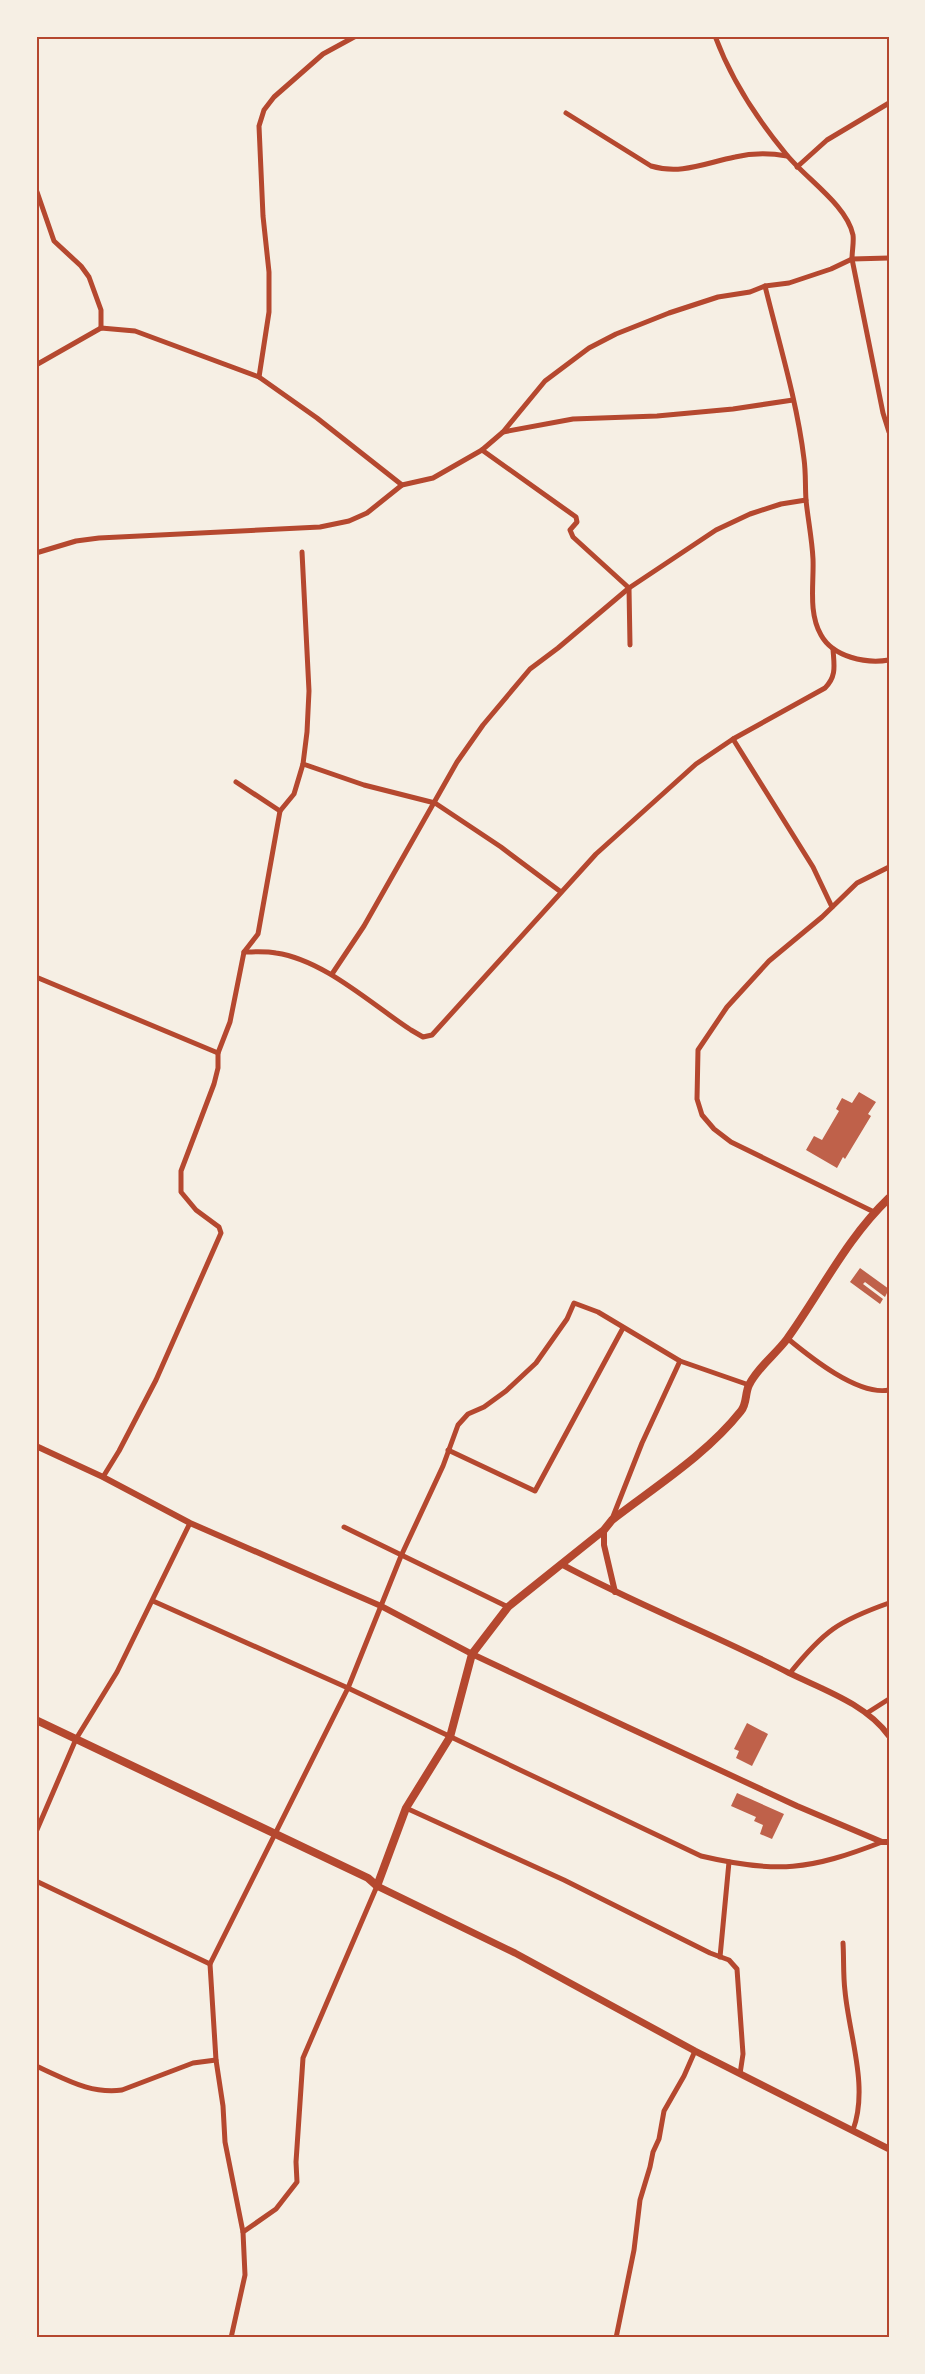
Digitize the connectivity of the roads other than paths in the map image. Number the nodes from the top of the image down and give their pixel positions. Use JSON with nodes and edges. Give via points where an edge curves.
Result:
{"nodes":[{"id":1,"x":356,"y":36,"type":"edge"},
{"id":2,"x":715,"y":36,"type":"edge"},
{"id":3,"x":889,"y":102,"type":"edge"},
{"id":4,"x":566,"y":112,"type":"dead end"},
{"id":5,"x":787,"y":156,"type":"junction"},
{"id":6,"x":797,"y":168,"type":"junction"},
{"id":7,"x":36,"y":189,"type":"edge"},
{"id":8,"x":852,"y":258,"type":"junction"},
{"id":9,"x":889,"y":258,"type":"edge"},
{"id":10,"x":765,"y":286,"type":"junction"},
{"id":11,"x":101,"y":328,"type":"junction"},
{"id":12,"x":36,"y":365,"type":"edge"},
{"id":13,"x":259,"y":377,"type":"junction"},
{"id":14,"x":793,"y":400,"type":"junction"},
{"id":15,"x":503,"y":432,"type":"junction"},
{"id":16,"x":889,"y":432,"type":"edge"},
{"id":17,"x":482,"y":450,"type":"junction"},
{"id":18,"x":402,"y":485,"type":"junction"},
{"id":19,"x":806,"y":501,"type":"junction"},
{"id":20,"x":302,"y":552,"type":"dead end"},
{"id":21,"x":36,"y":553,"type":"edge"},
{"id":22,"x":629,"y":588,"type":"junction"},
{"id":23,"x":630,"y":645,"type":"dead end"},
{"id":24,"x":833,"y":649,"type":"junction"},
{"id":25,"x":889,"y":660,"type":"edge"},
{"id":26,"x":733,"y":739,"type":"junction"},
{"id":27,"x":303,"y":764,"type":"junction"},
{"id":28,"x":236,"y":782,"type":"dead end"},
{"id":29,"x":435,"y":803,"type":"junction"},
{"id":30,"x":280,"y":811,"type":"junction"},
{"id":31,"x":889,"y":867,"type":"edge"},
{"id":32,"x":561,"y":892,"type":"junction"},
{"id":33,"x":832,"y":907,"type":"junction"},
{"id":34,"x":244,"y":952,"type":"junction"},
{"id":35,"x":332,"y":974,"type":"junction"},
{"id":36,"x":36,"y":977,"type":"edge"},
{"id":37,"x":219,"y":1053,"type":"junction"},
{"id":38,"x":889,"y":1198,"type":"edge"},
{"id":39,"x":874,"y":1212,"type":"junction"},
{"id":40,"x":623,"y":1328,"type":"junction"},
{"id":41,"x":787,"y":1338,"type":"junction"},
{"id":42,"x":680,"y":1361,"type":"junction"},
{"id":43,"x":749,"y":1385,"type":"junction"},
{"id":44,"x":889,"y":1390,"type":"edge"},
{"id":45,"x":36,"y":1446,"type":"edge"},
{"id":46,"x":448,"y":1450,"type":"junction"},
{"id":47,"x":103,"y":1477,"type":"junction"},
{"id":48,"x":612,"y":1520,"type":"junction"},
{"id":49,"x":190,"y":1523,"type":"junction"},
{"id":50,"x":344,"y":1527,"type":"dead end"},
{"id":51,"x":604,"y":1530,"type":"junction"},
{"id":52,"x":401,"y":1556,"type":"junction"},
{"id":53,"x":561,"y":1564,"type":"junction"},
{"id":54,"x":615,"y":1593,"type":"junction"},
{"id":55,"x":153,"y":1601,"type":"junction"},
{"id":56,"x":889,"y":1603,"type":"edge"},
{"id":57,"x":381,"y":1606,"type":"junction"},
{"id":58,"x":508,"y":1607,"type":"junction"},
{"id":59,"x":472,"y":1654,"type":"junction"},
{"id":60,"x":790,"y":1673,"type":"junction"},
{"id":61,"x":348,"y":1688,"type":"junction"},
{"id":62,"x":889,"y":1699,"type":"edge"},
{"id":63,"x":867,"y":1713,"type":"junction"},
{"id":64,"x":36,"y":1720,"type":"edge"},
{"id":65,"x":889,"y":1736,"type":"edge"},
{"id":66,"x":450,"y":1737,"type":"junction"},
{"id":67,"x":76,"y":1739,"type":"junction"},
{"id":68,"x":406,"y":1808,"type":"junction"},
{"id":69,"x":36,"y":1832,"type":"edge"},
{"id":70,"x":276,"y":1836,"type":"junction"},
{"id":71,"x":886,"y":1842,"type":"edge"},
{"id":72,"x":729,"y":1862,"type":"junction"},
{"id":73,"x":36,"y":1881,"type":"edge"},
{"id":74,"x":377,"y":1886,"type":"junction"},
{"id":75,"x":843,"y":1943,"type":"dead end"},
{"id":76,"x":720,"y":1957,"type":"junction"},
{"id":77,"x":210,"y":1964,"type":"junction"},
{"id":78,"x":695,"y":2051,"type":"junction"},
{"id":79,"x":216,"y":2060,"type":"junction"},
{"id":80,"x":36,"y":2066,"type":"edge"},
{"id":81,"x":740,"y":2074,"type":"junction"},
{"id":82,"x":853,"y":2130,"type":"junction"},
{"id":83,"x":889,"y":2149,"type":"edge"},
{"id":84,"x":243,"y":2232,"type":"junction"},
{"id":85,"x":231,"y":2338,"type":"edge"},
{"id":86,"x":616,"y":2338,"type":"edge"}],
"edges":[{"from":1,"to":13,"type":"street","via":[[323,54],[274,97],[259,126],[269,272]]},
{"from":2,"to":5,"type":"street","via":[[751,108]]},
{"from":3,"to":6,"type":"street","via":[[827,140]]},
{"from":4,"to":5,"type":"street","via":[[663,170],[698,167],[736,156]]},
{"from":5,"to":6,"type":"street"},
{"from":6,"to":8,"type":"street","via":[[838,207],[853,235]]},
{"from":7,"to":11,"type":"street","via":[[54,241],[89,277],[102,310]]},
{"from":8,"to":9,"type":"street"},
{"from":8,"to":10,"type":"street","via":[[789,283]]},
{"from":8,"to":16,"type":"street"},
{"from":10,"to":14,"type":"street"},
{"from":10,"to":15,"type":"street","via":[[669,313],[589,348],[545,381]]},
{"from":11,"to":12,"type":"street"},
{"from":11,"to":13,"type":"street","via":[[135,331]]},
{"from":13,"to":18,"type":"street"},
{"from":14,"to":15,"type":"street","via":[[733,410],[573,418]]},
{"from":14,"to":19,"type":"street","via":[[804,459]]},
{"from":15,"to":17,"type":"street"},
{"from":17,"to":18,"type":"street","via":[[433,478]]},
{"from":17,"to":22,"type":"street","via":[[576,517],[571,534]]},
{"from":18,"to":21,"type":"street","via":[[367,513],[349,521],[320,526],[99,538]]},
{"from":19,"to":22,"type":"street","via":[[750,513],[716,530]]},
{"from":19,"to":24,"type":"street","via":[[815,616],[819,632]]},
{"from":20,"to":27,"type":"street","via":[[309,690]]},
{"from":22,"to":23,"type":"street"},
{"from":22,"to":29,"type":"street","via":[[530,669],[457,762]]},
{"from":24,"to":25,"type":"street","via":[[868,662]]},
{"from":24,"to":26,"type":"street","via":[[835,672],[825,688]]},
{"from":26,"to":32,"type":"street","via":[[696,764],[596,854]]},
{"from":26,"to":33,"type":"street","via":[[804,852]]},
{"from":27,"to":29,"type":"street"},
{"from":27,"to":30,"type":"street","via":[[294,794]]},
{"from":28,"to":30,"type":"street"},
{"from":29,"to":32,"type":"street"},
{"from":29,"to":35,"type":"street","via":[[364,927]]},
{"from":30,"to":34,"type":"street","via":[[258,934]]},
{"from":31,"to":33,"type":"street","via":[[857,883]]},
{"from":32,"to":35,"type":"street","via":[[432,1035],[423,1037],[411,1030]]},
{"from":33,"to":39,"type":"street","via":[[769,961],[727,1007],[698,1050],[697,1099],[702,1115],[731,1142]]},
{"from":34,"to":35,"type":"street","via":[[277,953]]},
{"from":34,"to":37,"type":"street","via":[[230,1022]]},
{"from":36,"to":37,"type":"street"},
{"from":37,"to":47,"type":"street","via":[[214,1084],[181,1172],[181,1192],[221,1233],[156,1380]]},
{"from":38,"to":39,"type":"main road"},
{"from":39,"to":41,"type":"main road","via":[[832,1267]]},
{"from":40,"to":42,"type":"street"},
{"from":40,"to":46,"type":"street","via":[[574,1303],[536,1363],[506,1391],[468,1414],[458,1425]]},
{"from":40,"to":46,"type":"street","via":[[535,1491]]},
{"from":41,"to":43,"type":"main road"},
{"from":41,"to":44,"type":"street","via":[[849,1381],[873,1390]]},
{"from":42,"to":43,"type":"street"},
{"from":42,"to":48,"type":"street"},
{"from":43,"to":48,"type":"main road","via":[[743,1409],[715,1438]]},
{"from":45,"to":47,"type":"street"},
{"from":46,"to":52,"type":"street"},
{"from":47,"to":49,"type":"street"},
{"from":48,"to":51,"type":"main road"},
{"from":49,"to":55,"type":"street"},
{"from":49,"to":57,"type":"street"},
{"from":50,"to":52,"type":"street"},
{"from":51,"to":53,"type":"main road"},
{"from":51,"to":54,"type":"street"},
{"from":52,"to":57,"type":"street"},
{"from":52,"to":58,"type":"street"},
{"from":53,"to":54,"type":"street"},
{"from":53,"to":58,"type":"main road"},
{"from":54,"to":60,"type":"street"},
{"from":55,"to":61,"type":"street"},
{"from":55,"to":67,"type":"street","via":[[117,1672]]},
{"from":56,"to":60,"type":"street","via":[[838,1624],[813,1644]]},
{"from":57,"to":59,"type":"street"},
{"from":57,"to":61,"type":"street"},
{"from":58,"to":59,"type":"main road"},
{"from":59,"to":66,"type":"main road"},
{"from":59,"to":71,"type":"street","via":[[797,1806]]},
{"from":60,"to":63,"type":"street"},
{"from":61,"to":66,"type":"street"},
{"from":61,"to":70,"type":"street"},
{"from":62,"to":63,"type":"street"},
{"from":63,"to":65,"type":"street"},
{"from":64,"to":67,"type":"main road"},
{"from":66,"to":68,"type":"main road"},
{"from":66,"to":72,"type":"street","via":[[692,1851]]},
{"from":67,"to":69,"type":"street"},
{"from":67,"to":70,"type":"main road"},
{"from":68,"to":74,"type":"main road"},
{"from":68,"to":76,"type":"street"},
{"from":70,"to":74,"type":"main road","via":[[368,1878]]},
{"from":70,"to":77,"type":"street"},
{"from":71,"to":72,"type":"street","via":[[800,1867]]},
{"from":72,"to":76,"type":"street"},
{"from":73,"to":77,"type":"street"},
{"from":74,"to":78,"type":"main road","via":[[515,1953]]},
{"from":74,"to":84,"type":"street","via":[[303,2058],[297,2182],[276,2209]]},
{"from":75,"to":82,"type":"street","via":[[844,1989],[858,2088],[859,2114]]},
{"from":76,"to":81,"type":"street","via":[[737,1969],[743,2054]]},
{"from":77,"to":79,"type":"street"},
{"from":78,"to":81,"type":"main road"},
{"from":78,"to":86,"type":"street","via":[[664,2111],[652,2152],[639,2200],[634,2250]]},
{"from":79,"to":80,"type":"street","via":[[193,2063],[111,2091],[93,2090]]},
{"from":79,"to":84,"type":"street","via":[[225,2142]]},
{"from":81,"to":82,"type":"main road"},
{"from":82,"to":83,"type":"main road"},
{"from":84,"to":85,"type":"street","via":[[245,2275]]}]}
